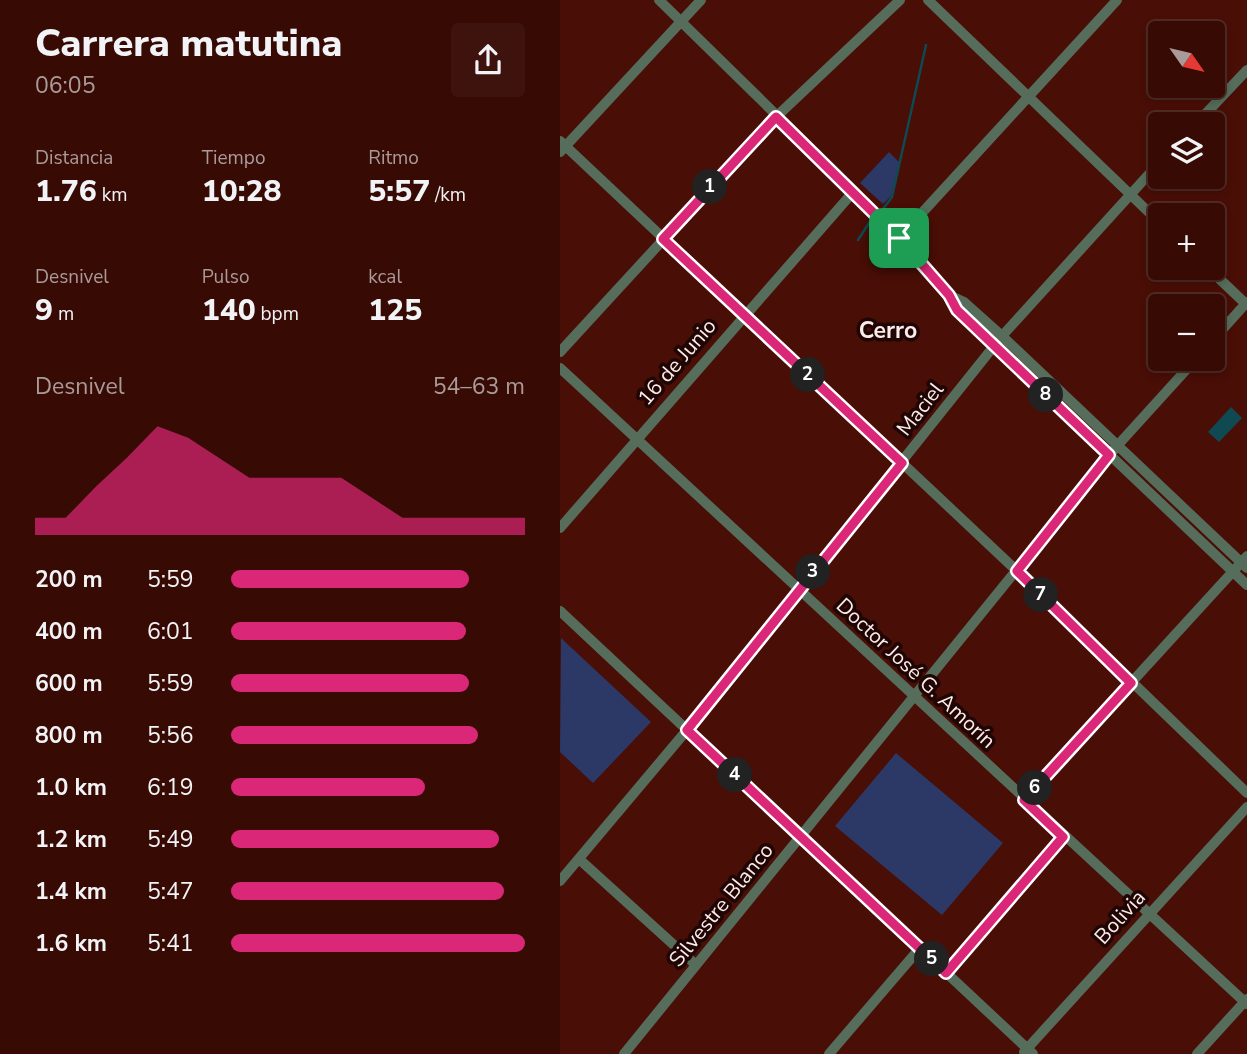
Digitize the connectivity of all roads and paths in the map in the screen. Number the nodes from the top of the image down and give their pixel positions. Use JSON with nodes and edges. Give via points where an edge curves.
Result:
{"nodes":[{"id":1,"x":659,"y":0,"type":"edge"},
{"id":2,"x":701,"y":0,"type":"edge"},
{"id":3,"x":900,"y":0,"type":"edge"},
{"id":4,"x":928,"y":0,"type":"edge"},
{"id":5,"x":1117,"y":0,"type":"edge"},
{"id":6,"x":681,"y":22,"type":"junction"},
{"id":7,"x":1247,"y":70,"type":"edge"},
{"id":8,"x":1027,"y":97,"type":"junction"},
{"id":9,"x":1207,"y":112,"type":"edge"},
{"id":10,"x":776,"y":117,"type":"junction"},
{"id":11,"x":562,"y":146,"type":"edge"},
{"id":12,"x":1148,"y":175,"type":"edge"},
{"id":13,"x":854,"y":191,"type":"junction"},
{"id":14,"x":1130,"y":195,"type":"junction"},
{"id":15,"x":1148,"y":212,"type":"edge"},
{"id":16,"x":899,"y":238,"type":"junction"},
{"id":17,"x":663,"y":239,"type":"junction"},
{"id":18,"x":1221,"y":280,"type":"edge"},
{"id":19,"x":949,"y":295,"type":"junction"},
{"id":20,"x":1247,"y":304,"type":"edge"},
{"id":21,"x":743,"y":315,"type":"junction"},
{"id":22,"x":1225,"y":327,"type":"edge"},
{"id":23,"x":1002,"y":337,"type":"junction"},
{"id":24,"x":994,"y":346,"type":"junction"},
{"id":25,"x":560,"y":352,"type":"edge"},
{"id":26,"x":560,"y":368,"type":"edge"},
{"id":27,"x":1185,"y":371,"type":"edge"},
{"id":28,"x":636,"y":439,"type":"junction"},
{"id":29,"x":1117,"y":446,"type":"junction"},
{"id":30,"x":1109,"y":455,"type":"junction"},
{"id":31,"x":902,"y":463,"type":"junction"},
{"id":32,"x":560,"y":528,"type":"edge"},
{"id":33,"x":1245,"y":562,"type":"edge"},
{"id":34,"x":1017,"y":571,"type":"junction"},
{"id":35,"x":1233,"y":572,"type":"junction"},
{"id":36,"x":1247,"y":585,"type":"edge"},
{"id":37,"x":798,"y":590,"type":"junction"},
{"id":38,"x":560,"y":611,"type":"edge"},
{"id":39,"x":1131,"y":683,"type":"junction"},
{"id":40,"x":913,"y":696,"type":"junction"},
{"id":41,"x":687,"y":730,"type":"junction"},
{"id":42,"x":1247,"y":793,"type":"edge"},
{"id":43,"x":1024,"y":800,"type":"junction"},
{"id":44,"x":1247,"y":807,"type":"edge"},
{"id":45,"x":801,"y":836,"type":"junction"},
{"id":46,"x":1063,"y":837,"type":"junction"},
{"id":47,"x":579,"y":859,"type":"junction"},
{"id":48,"x":560,"y":881,"type":"edge"},
{"id":49,"x":1148,"y":915,"type":"junction"},
{"id":50,"x":920,"y":948,"type":"junction"},
{"id":51,"x":696,"y":965,"type":"junction"},
{"id":52,"x":946,"y":973,"type":"junction"},
{"id":53,"x":1246,"y":1001,"type":"edge"},
{"id":54,"x":1027,"y":1052,"type":"edge"},
{"id":55,"x":624,"y":1054,"type":"edge"},
{"id":56,"x":829,"y":1054,"type":"edge"},
{"id":57,"x":1197,"y":1054,"type":"edge"}],
"edges":[{"from":1,"to":6,"type":"street"},
{"from":2,"to":6,"type":"street"},
{"from":3,"to":10,"type":"street"},
{"from":4,"to":8,"type":"street"},
{"from":5,"to":8,"type":"street"},
{"from":6,"to":10,"type":"street"},
{"from":6,"to":11,"type":"street"},
{"from":7,"to":9,"type":"street"},
{"from":8,"to":14,"type":"street"},
{"from":8,"to":16,"type":"street"},
{"from":10,"to":13,"type":"street"},
{"from":10,"to":17,"type":"street"},
{"from":11,"to":17,"type":"street"},
{"from":12,"to":14,"type":"street","name":"Maciel"},
{"from":13,"to":16,"type":"street"},
{"from":13,"to":21,"type":"street","name":"16 de Junio"},
{"from":14,"to":15,"type":"street"},
{"from":14,"to":23,"type":"street","name":"Maciel"},
{"from":16,"to":19,"type":"street"},
{"from":17,"to":21,"type":"street"},
{"from":17,"to":25,"type":"street"},
{"from":18,"to":20,"type":"street"},
{"from":19,"to":23,"type":"street","via":[[964,302]]},
{"from":19,"to":24,"type":"street","via":[[957,310]]},
{"from":20,"to":22,"type":"street"},
{"from":21,"to":28,"type":"street","name":"16 de Junio"},
{"from":21,"to":31,"type":"street"},
{"from":23,"to":24,"type":"street","name":"Maciel"},
{"from":23,"to":29,"type":"street"},
{"from":24,"to":30,"type":"street"},
{"from":24,"to":31,"type":"street","name":"Maciel"},
{"from":26,"to":28,"type":"street","name":"Doctor José G. Amorín"},
{"from":27,"to":29,"type":"street","name":"Silvestre Blanco"},
{"from":28,"to":32,"type":"street","name":"16 de Junio"},
{"from":28,"to":37,"type":"street","name":"Doctor José G. Amorín"},
{"from":29,"to":30,"type":"street","name":"Silvestre Blanco"},
{"from":29,"to":33,"type":"street"},
{"from":30,"to":34,"type":"street","name":"Silvestre Blanco"},
{"from":30,"to":35,"type":"street"},
{"from":31,"to":34,"type":"street"},
{"from":31,"to":37,"type":"street","name":"Maciel"},
{"from":33,"to":35,"type":"street"},
{"from":34,"to":39,"type":"street"},
{"from":34,"to":40,"type":"street","name":"Silvestre Blanco"},
{"from":35,"to":36,"type":"street"},
{"from":35,"to":39,"type":"street"},
{"from":37,"to":40,"type":"street","name":"Doctor José G. Amorín"},
{"from":37,"to":41,"type":"street","name":"Maciel"},
{"from":38,"to":41,"type":"street"},
{"from":39,"to":42,"type":"street"},
{"from":39,"to":43,"type":"street"},
{"from":40,"to":43,"type":"street","name":"Doctor José G. Amorín"},
{"from":40,"to":45,"type":"street","name":"Silvestre Blanco"},
{"from":41,"to":45,"type":"street"},
{"from":41,"to":47,"type":"street","name":"Maciel"},
{"from":43,"to":46,"type":"street","name":"Doctor José G. Amorín"},
{"from":44,"to":49,"type":"street","name":"Bolivia"},
{"from":45,"to":50,"type":"street"},
{"from":45,"to":51,"type":"street","name":"Silvestre Blanco"},
{"from":46,"to":49,"type":"street","name":"Doctor José G. Amorín"},
{"from":46,"to":52,"type":"street"},
{"from":47,"to":48,"type":"street","name":"Maciel"},
{"from":47,"to":51,"type":"street"},
{"from":49,"to":53,"type":"street","name":"Doctor José G. Amorín"},
{"from":49,"to":54,"type":"street","name":"Bolivia"},
{"from":50,"to":52,"type":"street"},
{"from":50,"to":56,"type":"street"},
{"from":51,"to":55,"type":"street","name":"Silvestre Blanco"},
{"from":52,"to":54,"type":"street"},
{"from":53,"to":57,"type":"street"}]}
